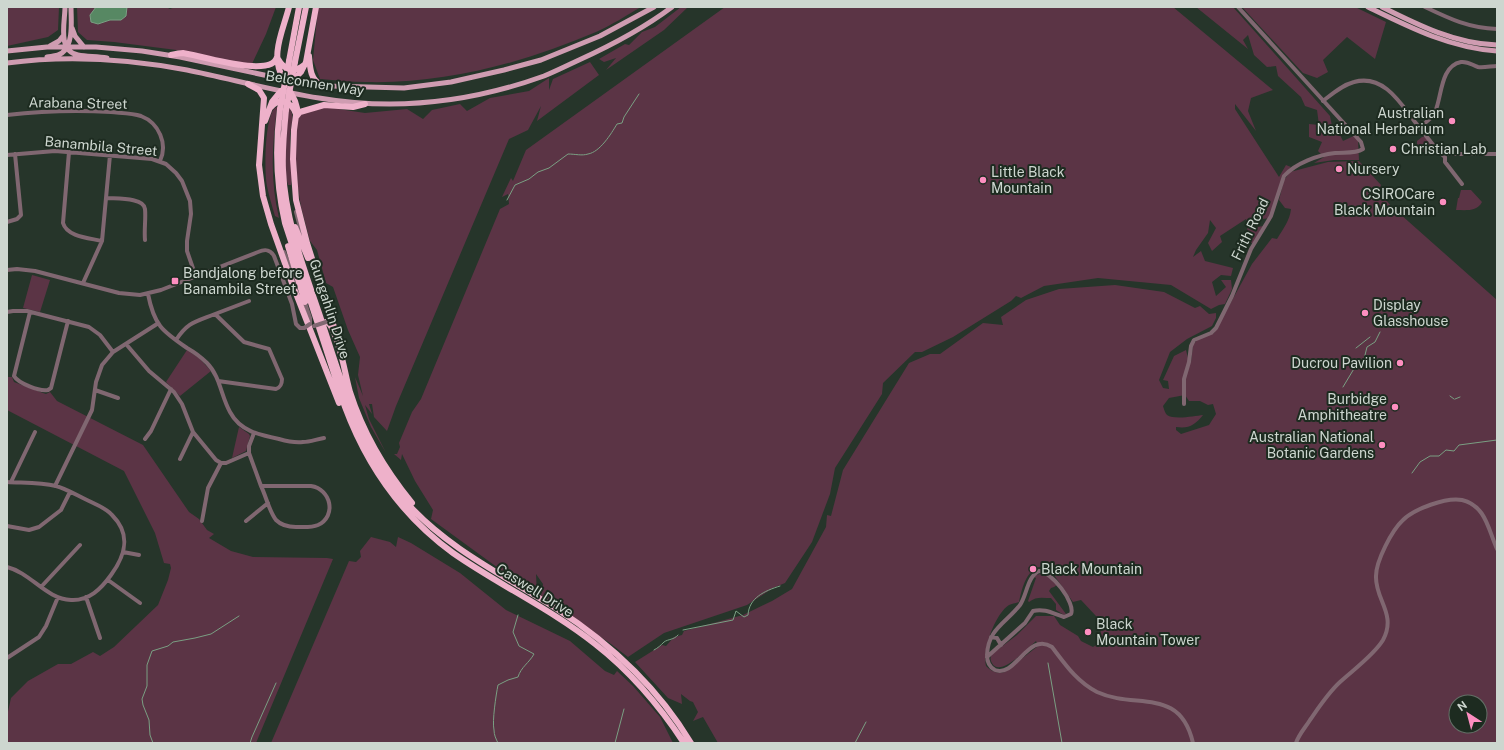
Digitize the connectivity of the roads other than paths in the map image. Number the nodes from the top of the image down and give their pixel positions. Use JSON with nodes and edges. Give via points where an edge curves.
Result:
{"nodes":[{"id":1,"x":65,"y":7,"type":"edge"},
{"id":2,"x":71,"y":7,"type":"edge"},
{"id":3,"x":289,"y":7,"type":"edge"},
{"id":4,"x":299,"y":7,"type":"edge"},
{"id":5,"x":306,"y":7,"type":"edge"},
{"id":6,"x":316,"y":7,"type":"edge"},
{"id":7,"x":654,"y":7,"type":"edge"},
{"id":8,"x":672,"y":7,"type":"edge"},
{"id":9,"x":1238,"y":7,"type":"edge"},
{"id":10,"x":1368,"y":7,"type":"edge"},
{"id":11,"x":1382,"y":7,"type":"edge"},
{"id":12,"x":1425,"y":7,"type":"edge"},
{"id":13,"x":71,"y":19,"type":"junction"},
{"id":14,"x":1497,"y":30,"type":"edge"},
{"id":15,"x":63,"y":36,"type":"junction"},
{"id":16,"x":1497,"y":45,"type":"edge"},
{"id":17,"x":47,"y":46,"type":"junction"},
{"id":18,"x":67,"y":46,"type":"junction"},
{"id":19,"x":84,"y":47,"type":"junction"},
{"id":20,"x":7,"y":51,"type":"edge"},
{"id":21,"x":1497,"y":51,"type":"edge"},
{"id":22,"x":309,"y":53,"type":"junction"},
{"id":23,"x":171,"y":55,"type":"junction"},
{"id":24,"x":277,"y":57,"type":"junction"},
{"id":25,"x":36,"y":60,"type":"junction"},
{"id":26,"x":115,"y":61,"type":"junction"},
{"id":27,"x":292,"y":62,"type":"junction"},
{"id":28,"x":7,"y":63,"type":"edge"},
{"id":29,"x":305,"y":65,"type":"junction"},
{"id":30,"x":1497,"y":66,"type":"edge"},
{"id":31,"x":288,"y":82,"type":"junction"},
{"id":32,"x":248,"y":84,"type":"junction"},
{"id":33,"x":321,"y":85,"type":"junction"},
{"id":34,"x":282,"y":91,"type":"junction"},
{"id":35,"x":291,"y":92,"type":"junction"},
{"id":36,"x":1323,"y":101,"type":"junction"},
{"id":37,"x":365,"y":104,"type":"junction"},
{"id":38,"x":283,"y":109,"type":"junction"},
{"id":39,"x":268,"y":112,"type":"junction"},
{"id":40,"x":7,"y":115,"type":"edge"},
{"id":41,"x":296,"y":116,"type":"junction"},
{"id":42,"x":1419,"y":127,"type":"junction"},
{"id":43,"x":262,"y":128,"type":"junction"},
{"id":44,"x":69,"y":152,"type":"junction"},
{"id":45,"x":15,"y":154,"type":"junction"},
{"id":46,"x":1442,"y":154,"type":"junction"},
{"id":47,"x":1497,"y":154,"type":"edge"},
{"id":48,"x":7,"y":155,"type":"edge"},
{"id":49,"x":110,"y":155,"type":"junction"},
{"id":50,"x":160,"y":161,"type":"junction"},
{"id":51,"x":1462,"y":184,"type":"dead end"},
{"id":52,"x":279,"y":195,"type":"junction"},
{"id":53,"x":106,"y":198,"type":"junction"},
{"id":54,"x":296,"y":200,"type":"junction"},
{"id":55,"x":266,"y":209,"type":"junction"},
{"id":56,"x":289,"y":211,"type":"junction"},
{"id":57,"x":7,"y":222,"type":"edge"},
{"id":58,"x":145,"y":240,"type":"dead end"},
{"id":59,"x":102,"y":241,"type":"junction"},
{"id":60,"x":7,"y":270,"type":"edge"},
{"id":61,"x":196,"y":277,"type":"junction"},
{"id":62,"x":317,"y":282,"type":"junction"},
{"id":63,"x":83,"y":283,"type":"junction"},
{"id":64,"x":148,"y":294,"type":"junction"},
{"id":65,"x":249,"y":301,"type":"dead end"},
{"id":66,"x":305,"y":302,"type":"junction"},
{"id":67,"x":7,"y":312,"type":"edge"},
{"id":68,"x":30,"y":312,"type":"junction"},
{"id":69,"x":215,"y":314,"type":"junction"},
{"id":70,"x":68,"y":322,"type":"junction"},
{"id":71,"x":326,"y":322,"type":"junction"},
{"id":72,"x":157,"y":324,"type":"junction"},
{"id":73,"x":311,"y":325,"type":"junction"},
{"id":74,"x":176,"y":340,"type":"junction"},
{"id":75,"x":126,"y":344,"type":"junction"},
{"id":76,"x":113,"y":352,"type":"junction"},
{"id":77,"x":218,"y":381,"type":"junction"},
{"id":78,"x":348,"y":384,"type":"junction"},
{"id":79,"x":172,"y":389,"type":"junction"},
{"id":80,"x":95,"y":390,"type":"junction"},
{"id":81,"x":118,"y":398,"type":"dead end"},
{"id":82,"x":1184,"y":404,"type":"dead end"},
{"id":83,"x":35,"y":432,"type":"dead end"},
{"id":84,"x":193,"y":432,"type":"junction"},
{"id":85,"x":254,"y":433,"type":"junction"},
{"id":86,"x":324,"y":438,"type":"dead end"},
{"id":87,"x":145,"y":439,"type":"dead end"},
{"id":88,"x":249,"y":454,"type":"junction"},
{"id":89,"x":180,"y":459,"type":"dead end"},
{"id":90,"x":221,"y":463,"type":"junction"},
{"id":91,"x":370,"y":463,"type":"junction"},
{"id":92,"x":9,"y":482,"type":"edge"},
{"id":93,"x":55,"y":486,"type":"junction"},
{"id":94,"x":261,"y":486,"type":"junction"},
{"id":95,"x":70,"y":492,"type":"junction"},
{"id":96,"x":268,"y":502,"type":"junction"},
{"id":97,"x":202,"y":521,"type":"dead end"},
{"id":98,"x":246,"y":521,"type":"dead end"},
{"id":99,"x":7,"y":526,"type":"edge"},
{"id":100,"x":80,"y":545,"type":"dead end"},
{"id":101,"x":1497,"y":549,"type":"edge"},
{"id":102,"x":123,"y":552,"type":"junction"},
{"id":103,"x":139,"y":555,"type":"dead end"},
{"id":104,"x":486,"y":566,"type":"junction"},
{"id":105,"x":7,"y":567,"type":"edge"},
{"id":106,"x":108,"y":580,"type":"junction"},
{"id":107,"x":41,"y":587,"type":"junction"},
{"id":108,"x":58,"y":597,"type":"junction"},
{"id":109,"x":86,"y":597,"type":"junction"},
{"id":110,"x":140,"y":603,"type":"dead end"},
{"id":111,"x":100,"y":638,"type":"dead end"},
{"id":112,"x":990,"y":639,"type":"junction"},
{"id":113,"x":999,"y":646,"type":"junction"},
{"id":114,"x":987,"y":657,"type":"junction"},
{"id":115,"x":7,"y":658,"type":"edge"},
{"id":116,"x":684,"y":743,"type":"edge"},
{"id":117,"x":691,"y":743,"type":"edge"},
{"id":118,"x":1193,"y":743,"type":"edge"},
{"id":119,"x":1296,"y":743,"type":"edge"}],
"edges":[{"from":1,"to":15,"type":"main road"},
{"from":2,"to":13,"type":"main road"},
{"from":3,"to":24,"type":"highway"},
{"from":4,"to":27,"type":"highway","name":"Gungahlin Drive"},
{"from":5,"to":27,"type":"highway","name":"Gungahlin Drive"},
{"from":6,"to":22,"type":"highway"},
{"from":7,"to":33,"type":"main road","name":"Belconnen Way","via":[[600,36],[541,60],[504,70],[451,82],[404,88]]},
{"from":8,"to":37,"type":"main road","name":"Belconnen Way","via":[[606,48],[546,75],[509,87],[474,96],[432,102]]},
{"from":9,"to":36,"type":"street","name":"Frith Road"},
{"from":10,"to":21,"type":"main road","via":[[1420,32],[1451,43]]},
{"from":11,"to":16,"type":"main road","via":[[1427,29],[1474,43]]},
{"from":12,"to":14,"type":"street","via":[[1453,21]]},
{"from":13,"to":18,"type":"main road"},
{"from":13,"to":19,"type":"main road","via":[[73,32]]},
{"from":15,"to":17,"type":"main road","via":[[56,44]]},
{"from":15,"to":18,"type":"main road"},
{"from":17,"to":18,"type":"main road","name":"Belconnen Way"},
{"from":17,"to":20,"type":"main road","name":"Belconnen Way"},
{"from":18,"to":19,"type":"main road","name":"Belconnen Way"},
{"from":18,"to":25,"type":"main road","via":[[56,56]]},
{"from":18,"to":26,"type":"main road","via":[[78,55],[99,56]]},
{"from":19,"to":23,"type":"main road","name":"Belconnen Way"},
{"from":22,"to":29,"type":"highway"},
{"from":22,"to":33,"type":"highway","via":[[313,77]]},
{"from":23,"to":24,"type":"highway","via":[[184,54],[251,67],[273,64]]},
{"from":23,"to":31,"type":"main road","name":"Belconnen Way"},
{"from":24,"to":29,"type":"highway","via":[[289,70],[297,70]]},
{"from":24,"to":31,"type":"highway","via":[[279,71]]},
{"from":25,"to":26,"type":"main road","name":"Belconnen Way"},
{"from":25,"to":28,"type":"main road","name":"Belconnen Way"},
{"from":26,"to":32,"type":"main road","name":"Belconnen Way","via":[[178,69]]},
{"from":27,"to":38,"type":"highway","name":"Gungahlin Drive","bridge":true},
{"from":29,"to":31,"type":"highway","via":[[299,74]]},
{"from":30,"to":42,"type":"street","via":[[1477,67],[1465,62],[1452,66],[1446,73],[1435,112]]},
{"from":31,"to":33,"type":"main road","name":"Belconnen Way"},
{"from":31,"to":34,"type":"main road"},
{"from":31,"to":35,"type":"main road"},
{"from":32,"to":34,"type":"main road","name":"Belconnen Way"},
{"from":32,"to":43,"type":"highway","via":[[258,89],[263,97]]},
{"from":34,"to":35,"type":"main road","name":"Belconnen Way"},
{"from":34,"to":39,"type":"highway","via":[[274,98]]},
{"from":35,"to":37,"type":"main road","name":"Belconnen Way"},
{"from":35,"to":41,"type":"highway","via":[[296,105]]},
{"from":36,"to":42,"type":"street","via":[[1347,84],[1371,81],[1392,93]]},
{"from":36,"to":82,"type":"street","name":"Frith Road","via":[[1361,142],[1363,149],[1323,156],[1303,163],[1284,176],[1271,216],[1251,249],[1216,328],[1194,340],[1190,346],[1184,379]]},
{"from":37,"to":41,"type":"highway","via":[[353,107],[324,105]]},
{"from":38,"to":52,"type":"highway","name":"Gungahlin Drive","via":[[276,150]]},
{"from":38,"to":56,"type":"highway","name":"Gungahlin Drive","via":[[283,164]]},
{"from":39,"to":41,"type":"highway","via":[[274,103],[284,102],[293,107]]},
{"from":39,"to":43,"type":"highway"},
{"from":40,"to":50,"type":"street","name":"Arabana Street","via":[[66,111],[136,115],[152,123],[161,136],[164,147]]},
{"from":41,"to":54,"type":"highway","via":[[293,158]]},
{"from":42,"to":46,"type":"street"},
{"from":43,"to":55,"type":"highway","via":[[259,165]]},
{"from":44,"to":45,"type":"street","name":"Banambila Street"},
{"from":44,"to":49,"type":"street","name":"Banambila Street"},
{"from":44,"to":59,"type":"street","via":[[63,223],[71,233]]},
{"from":45,"to":48,"type":"street","name":"Banambila Street"},
{"from":45,"to":57,"type":"street","via":[[21,215]]},
{"from":46,"to":47,"type":"street"},
{"from":46,"to":51,"type":"street"},
{"from":49,"to":50,"type":"street","name":"Banambila Street"},
{"from":49,"to":53,"type":"street"},
{"from":50,"to":61,"type":"street","name":"Banambila Street","via":[[178,175],[190,201],[187,251]]},
{"from":52,"to":66,"type":"highway","via":[[287,244]]},
{"from":52,"to":91,"type":"highway","name":"Gungahlin Drive","via":[[291,246],[344,407]]},
{"from":53,"to":58,"type":"street","via":[[143,203]]},
{"from":53,"to":59,"type":"street"},
{"from":54,"to":62,"type":"street","via":[[300,228]]},
{"from":54,"to":78,"type":"highway","via":[[341,348]]},
{"from":55,"to":66,"type":"street"},
{"from":55,"to":91,"type":"highway","via":[[292,286],[332,386],[357,443]]},
{"from":56,"to":62,"type":"highway"},
{"from":56,"to":104,"type":"highway","name":"Gungahlin Drive","via":[[298,249],[342,383],[356,421],[375,459],[400,496],[427,524]]},
{"from":59,"to":63,"type":"street"},
{"from":60,"to":63,"type":"street","via":[[31,270]]},
{"from":61,"to":64,"type":"street"},
{"from":61,"to":73,"type":"street","bridge":true,"via":[[260,251],[269,251],[274,256],[292,304],[296,323],[304,328]]},
{"from":62,"to":71,"type":"street","via":[[328,316]]},
{"from":63,"to":64,"type":"street","via":[[128,294]]},
{"from":64,"to":72,"type":"street"},
{"from":65,"to":69,"type":"street"},
{"from":66,"to":73,"type":"street"},
{"from":67,"to":68,"type":"street"},
{"from":68,"to":70,"type":"street"},
{"from":68,"to":70,"type":"street","via":[[14,376],[18,381],[42,391],[51,388]]},
{"from":69,"to":74,"type":"street","via":[[189,324]]},
{"from":69,"to":77,"type":"street","via":[[244,342],[269,349],[282,384],[276,389]]},
{"from":70,"to":76,"type":"street","via":[[95,331]]},
{"from":71,"to":73,"type":"street","bridge":true},
{"from":71,"to":78,"type":"highway","via":[[330,324],[338,344]]},
{"from":72,"to":74,"type":"street"},
{"from":72,"to":75,"type":"street"},
{"from":74,"to":77,"type":"street","via":[[204,359]]},
{"from":75,"to":76,"type":"street"},
{"from":75,"to":79,"type":"street","via":[[148,372]]},
{"from":76,"to":80,"type":"street","via":[[100,368]]},
{"from":77,"to":85,"type":"street","via":[[234,418]]},
{"from":78,"to":104,"type":"highway","via":[[362,424],[374,448],[403,493],[442,534]]},
{"from":79,"to":84,"type":"street","via":[[182,404]]},
{"from":79,"to":87,"type":"street"},
{"from":80,"to":81,"type":"street"},
{"from":80,"to":93,"type":"street","via":[[90,416]]},
{"from":83,"to":92,"type":"street"},
{"from":84,"to":89,"type":"street"},
{"from":84,"to":90,"type":"street"},
{"from":85,"to":86,"type":"street","via":[[298,442]]},
{"from":85,"to":88,"type":"street"},
{"from":88,"to":90,"type":"street"},
{"from":88,"to":94,"type":"street"},
{"from":90,"to":97,"type":"street","via":[[208,488]]},
{"from":91,"to":116,"type":"highway","name":"Caswell Drive","via":[[401,505],[432,536],[462,559],[585,636],[618,664],[658,707]]},
{"from":92,"to":93,"type":"street"},
{"from":93,"to":95,"type":"street"},
{"from":94,"to":96,"type":"street"},
{"from":94,"to":96,"type":"street","via":[[314,486],[326,495],[330,506],[327,517],[320,524],[289,527],[282,525],[275,518]]},
{"from":95,"to":99,"type":"street","via":[[61,510],[39,527],[29,530]]},
{"from":95,"to":102,"type":"street","via":[[112,514],[123,532]]},
{"from":96,"to":98,"type":"street"},
{"from":100,"to":107,"type":"street"},
{"from":101,"to":119,"type":"street","via":[[1483,514],[1463,500],[1445,500],[1413,512],[1402,520],[1393,532],[1376,572],[1376,583],[1387,615],[1387,629],[1383,640],[1332,690]]},
{"from":102,"to":103,"type":"street"},
{"from":102,"to":106,"type":"street"},
{"from":104,"to":117,"type":"highway","name":"Caswell Drive","via":[[592,633],[634,670],[671,712]]},
{"from":105,"to":107,"type":"street","via":[[18,571]]},
{"from":106,"to":109,"type":"street"},
{"from":106,"to":110,"type":"street"},
{"from":107,"to":108,"type":"street"},
{"from":108,"to":109,"type":"street","via":[[72,600]]},
{"from":108,"to":115,"type":"street","via":[[43,632]]},
{"from":109,"to":111,"type":"street"},
{"from":112,"to":113,"type":"street","via":[[993,645]]},
{"from":112,"to":113,"type":"street","via":[[997,638]]},
{"from":112,"to":113,"type":"street","via":[[993,632],[1020,605],[1035,573],[1041,571],[1051,577],[1071,605],[1071,614],[1064,617],[1052,611],[1035,610],[1026,623]]},
{"from":112,"to":114,"type":"street"},
{"from":113,"to":114,"type":"street"},
{"from":114,"to":118,"type":"street","via":[[991,667],[1004,670],[1034,646],[1048,644],[1072,674],[1094,690],[1117,699],[1156,703],[1175,711],[1184,720]]}]}
